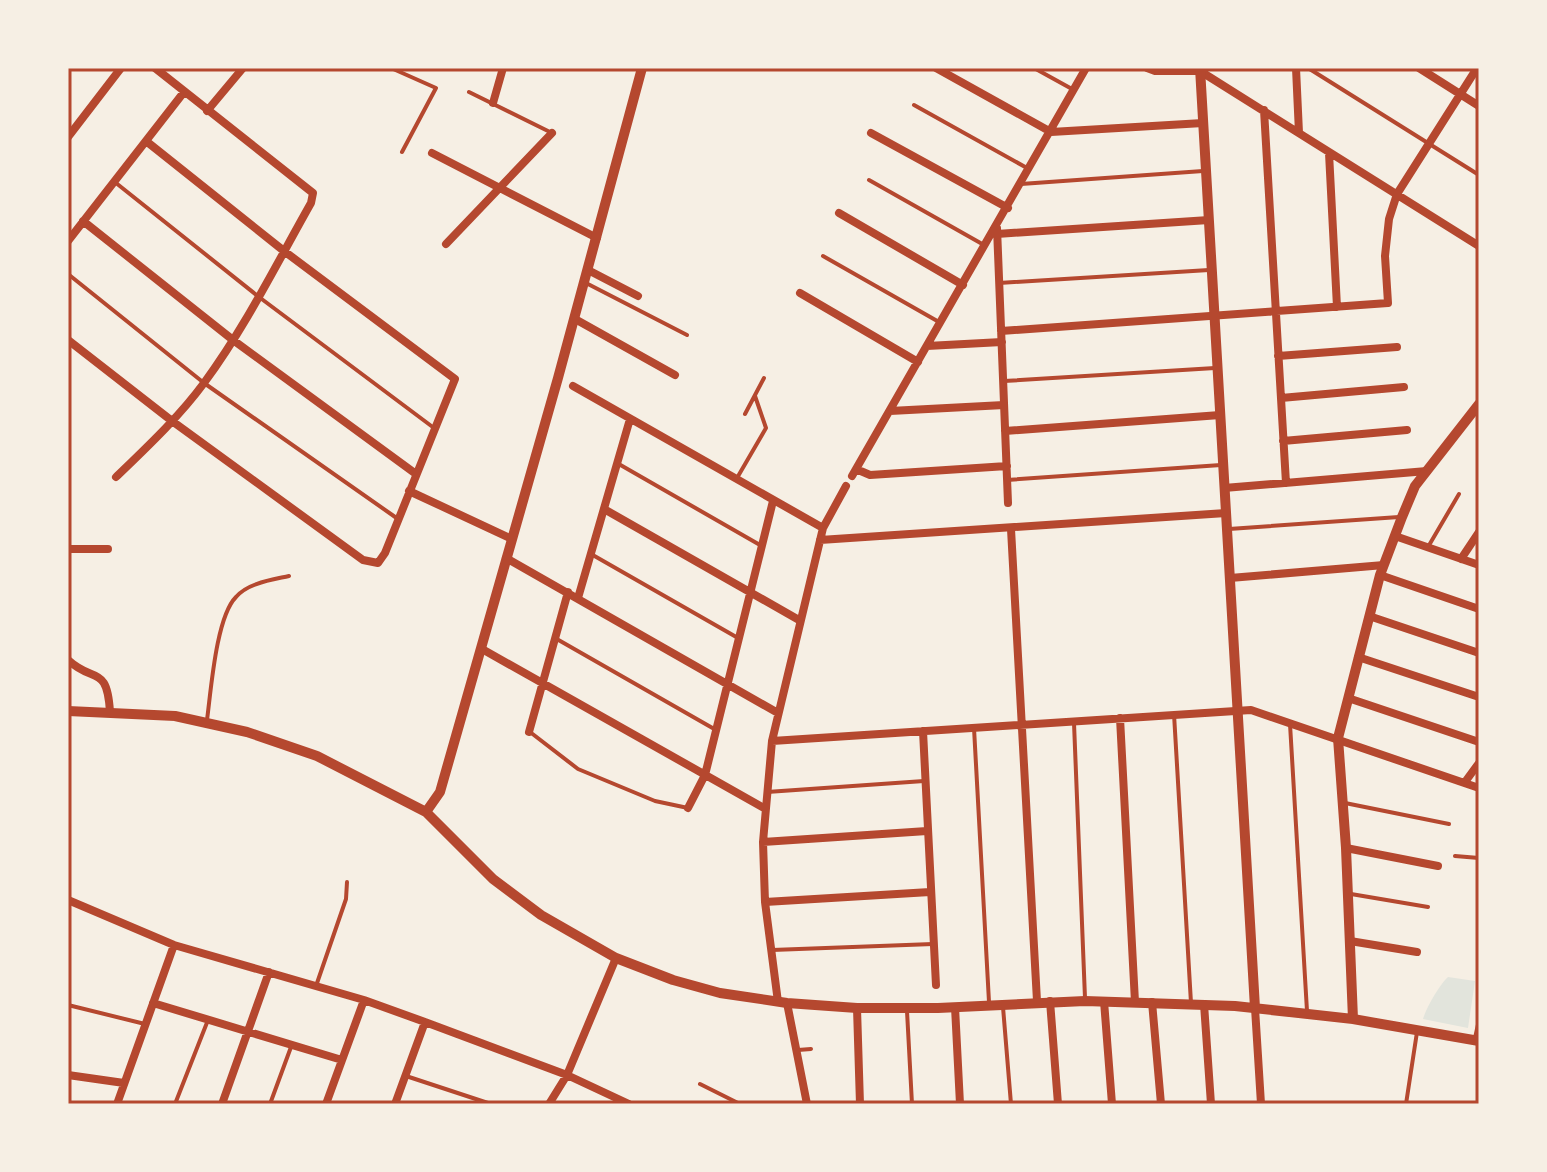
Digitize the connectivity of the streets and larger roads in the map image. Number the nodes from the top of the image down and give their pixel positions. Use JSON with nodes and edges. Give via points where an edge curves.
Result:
{"nodes":[{"id":1,"x":121,"y":68,"type":"edge"},
{"id":2,"x":155,"y":68,"type":"edge"},
{"id":3,"x":243,"y":68,"type":"edge"},
{"id":4,"x":503,"y":68,"type":"edge"},
{"id":5,"x":642,"y":68,"type":"edge"},
{"id":6,"x":936,"y":68,"type":"edge"},
{"id":7,"x":1086,"y":68,"type":"edge"},
{"id":8,"x":1147,"y":68,"type":"edge"},
{"id":9,"x":1296,"y":68,"type":"edge"},
{"id":10,"x":1419,"y":68,"type":"edge"},
{"id":11,"x":1477,"y":68,"type":"edge"},
{"id":12,"x":1200,"y":70,"type":"edge"},
{"id":13,"x":184,"y":92,"type":"junction"},
{"id":14,"x":1460,"y":94,"type":"junction"},
{"id":15,"x":493,"y":103,"type":"road end"},
{"id":16,"x":1479,"y":106,"type":"edge"},
{"id":17,"x":1264,"y":110,"type":"junction"},
{"id":18,"x":207,"y":111,"type":"junction"},
{"id":19,"x":1203,"y":123,"type":"junction"},
{"id":20,"x":1051,"y":132,"type":"junction"},
{"id":21,"x":552,"y":133,"type":"road end"},
{"id":22,"x":871,"y":133,"type":"dead end"},
{"id":23,"x":1299,"y":133,"type":"junction"},
{"id":24,"x":68,"y":137,"type":"edge"},
{"id":25,"x":146,"y":141,"type":"junction"},
{"id":26,"x":432,"y":153,"type":"dead end"},
{"id":27,"x":1329,"y":153,"type":"junction"},
{"id":28,"x":499,"y":188,"type":"junction"},
{"id":29,"x":1397,"y":194,"type":"junction"},
{"id":30,"x":1008,"y":208,"type":"junction"},
{"id":31,"x":839,"y":213,"type":"dead end"},
{"id":32,"x":1209,"y":220,"type":"junction"},
{"id":33,"x":83,"y":221,"type":"junction"},
{"id":34,"x":997,"y":231,"type":"junction"},
{"id":35,"x":597,"y":238,"type":"junction"},
{"id":36,"x":68,"y":241,"type":"edge"},
{"id":37,"x":446,"y":244,"type":"dead end"},
{"id":38,"x":1479,"y":246,"type":"edge"},
{"id":39,"x":284,"y":251,"type":"junction"},
{"id":40,"x":588,"y":270,"type":"junction"},
{"id":41,"x":963,"y":285,"type":"junction"},
{"id":42,"x":800,"y":293,"type":"dead end"},
{"id":43,"x":638,"y":296,"type":"dead end"},
{"id":44,"x":1337,"y":307,"type":"junction"},
{"id":45,"x":1276,"y":312,"type":"junction"},
{"id":46,"x":1214,"y":317,"type":"junction"},
{"id":47,"x":575,"y":319,"type":"junction"},
{"id":48,"x":1001,"y":331,"type":"junction"},
{"id":49,"x":68,"y":340,"type":"edge"},
{"id":50,"x":233,"y":340,"type":"junction"},
{"id":51,"x":1002,"y":342,"type":"junction"},
{"id":52,"x":927,"y":346,"type":"junction"},
{"id":53,"x":1397,"y":347,"type":"dead end"},
{"id":54,"x":1278,"y":356,"type":"junction"},
{"id":55,"x":918,"y":362,"type":"junction"},
{"id":56,"x":675,"y":375,"type":"dead end"},
{"id":57,"x":573,"y":386,"type":"dead end"},
{"id":58,"x":1404,"y":387,"type":"dead end"},
{"id":59,"x":1281,"y":398,"type":"junction"},
{"id":60,"x":1479,"y":404,"type":"edge"},
{"id":61,"x":1004,"y":405,"type":"junction"},
{"id":62,"x":890,"y":411,"type":"junction"},
{"id":63,"x":1220,"y":415,"type":"junction"},
{"id":64,"x":630,"y":419,"type":"junction"},
{"id":65,"x":172,"y":421,"type":"junction"},
{"id":66,"x":1407,"y":430,"type":"dead end"},
{"id":67,"x":1005,"y":431,"type":"junction"},
{"id":68,"x":1283,"y":441,"type":"junction"},
{"id":69,"x":1007,"y":466,"type":"junction"},
{"id":70,"x":1427,"y":471,"type":"junction"},
{"id":71,"x":416,"y":474,"type":"junction"},
{"id":72,"x":116,"y":477,"type":"dead end"},
{"id":73,"x":1286,"y":483,"type":"junction"},
{"id":74,"x":846,"y":486,"type":"dead end"},
{"id":75,"x":1224,"y":488,"type":"junction"},
{"id":76,"x":409,"y":491,"type":"junction"},
{"id":77,"x":773,"y":501,"type":"junction"},
{"id":78,"x":1008,"y":503,"type":"dead end"},
{"id":79,"x":604,"y":509,"type":"junction"},
{"id":80,"x":1226,"y":513,"type":"junction"},
{"id":81,"x":823,"y":528,"type":"junction"},
{"id":82,"x":1011,"y":529,"type":"junction"},
{"id":83,"x":1479,"y":532,"type":"edge"},
{"id":84,"x":1395,"y":536,"type":"junction"},
{"id":85,"x":512,"y":539,"type":"junction"},
{"id":86,"x":820,"y":540,"type":"junction"},
{"id":87,"x":68,"y":549,"type":"edge"},
{"id":88,"x":108,"y":549,"type":"dead end"},
{"id":89,"x":506,"y":558,"type":"junction"},
{"id":90,"x":1461,"y":559,"type":"junction"},
{"id":91,"x":1479,"y":565,"type":"edge"},
{"id":92,"x":1382,"y":570,"type":"junction"},
{"id":93,"x":1230,"y":578,"type":"junction"},
{"id":94,"x":568,"y":592,"type":"junction"},
{"id":95,"x":749,"y":592,"type":"junction"},
{"id":96,"x":578,"y":598,"type":"junction"},
{"id":97,"x":1479,"y":609,"type":"edge"},
{"id":98,"x":1369,"y":616,"type":"junction"},
{"id":99,"x":799,"y":620,"type":"junction"},
{"id":100,"x":482,"y":649,"type":"junction"},
{"id":101,"x":1479,"y":653,"type":"edge"},
{"id":102,"x":1358,"y":657,"type":"junction"},
{"id":103,"x":68,"y":660,"type":"edge"},
{"id":104,"x":543,"y":683,"type":"junction"},
{"id":105,"x":727,"y":683,"type":"junction"},
{"id":106,"x":1479,"y":697,"type":"edge"},
{"id":107,"x":1348,"y":698,"type":"junction"},
{"id":108,"x":1238,"y":710,"type":"junction"},
{"id":109,"x":68,"y":711,"type":"edge"},
{"id":110,"x":110,"y":712,"type":"junction"},
{"id":111,"x":778,"y":713,"type":"junction"},
{"id":112,"x":1120,"y":718,"type":"junction"},
{"id":113,"x":1022,"y":724,"type":"junction"},
{"id":114,"x":923,"y":731,"type":"junction"},
{"id":115,"x":529,"y":732,"type":"road end"},
{"id":116,"x":1338,"y":738,"type":"junction"},
{"id":117,"x":772,"y":741,"type":"junction"},
{"id":118,"x":1479,"y":742,"type":"edge"},
{"id":119,"x":1479,"y":763,"type":"edge"},
{"id":120,"x":705,"y":775,"type":"junction"},
{"id":121,"x":1465,"y":782,"type":"junction"},
{"id":122,"x":1479,"y":788,"type":"edge"},
{"id":123,"x":688,"y":808,"type":"road end"},
{"id":124,"x":764,"y":808,"type":"junction"},
{"id":125,"x":426,"y":812,"type":"junction"},
{"id":126,"x":927,"y":831,"type":"junction"},
{"id":127,"x":763,"y":842,"type":"junction"},
{"id":128,"x":1346,"y":848,"type":"junction"},
{"id":129,"x":1438,"y":866,"type":"dead end"},
{"id":130,"x":930,"y":892,"type":"junction"},
{"id":131,"x":68,"y":900,"type":"edge"},
{"id":132,"x":765,"y":902,"type":"junction"},
{"id":133,"x":1350,"y":941,"type":"junction"},
{"id":134,"x":174,"y":945,"type":"junction"},
{"id":135,"x":1417,"y":952,"type":"dead end"},
{"id":136,"x":616,"y":958,"type":"junction"},
{"id":137,"x":269,"y":972,"type":"junction"},
{"id":138,"x":936,"y":985,"type":"dead end"},
{"id":139,"x":364,"y":1000,"type":"junction"},
{"id":140,"x":1037,"y":1001,"type":"junction"},
{"id":141,"x":1050,"y":1001,"type":"junction"},
{"id":142,"x":1104,"y":1001,"type":"junction"},
{"id":143,"x":1135,"y":1002,"type":"junction"},
{"id":144,"x":1152,"y":1002,"type":"junction"},
{"id":145,"x":153,"y":1003,"type":"junction"},
{"id":146,"x":782,"y":1003,"type":"junction"},
{"id":147,"x":1204,"y":1004,"type":"junction"},
{"id":148,"x":955,"y":1007,"type":"junction"},
{"id":149,"x":857,"y":1008,"type":"junction"},
{"id":150,"x":1255,"y":1008,"type":"junction"},
{"id":151,"x":1353,"y":1019,"type":"junction"},
{"id":152,"x":425,"y":1022,"type":"junction"},
{"id":153,"x":248,"y":1032,"type":"junction"},
{"id":154,"x":1477,"y":1040,"type":"edge"},
{"id":155,"x":342,"y":1060,"type":"junction"},
{"id":156,"x":68,"y":1075,"type":"edge"},
{"id":157,"x":567,"y":1075,"type":"junction"},
{"id":158,"x":124,"y":1083,"type":"junction"},
{"id":159,"x":117,"y":1104,"type":"edge"},
{"id":160,"x":222,"y":1104,"type":"edge"},
{"id":161,"x":326,"y":1104,"type":"edge"},
{"id":162,"x":395,"y":1104,"type":"edge"},
{"id":163,"x":549,"y":1104,"type":"edge"},
{"id":164,"x":629,"y":1104,"type":"edge"},
{"id":165,"x":807,"y":1104,"type":"edge"},
{"id":166,"x":860,"y":1104,"type":"edge"},
{"id":167,"x":960,"y":1104,"type":"edge"},
{"id":168,"x":1058,"y":1104,"type":"edge"},
{"id":169,"x":1112,"y":1104,"type":"edge"},
{"id":170,"x":1161,"y":1104,"type":"edge"},
{"id":171,"x":1211,"y":1104,"type":"edge"},
{"id":172,"x":1261,"y":1104,"type":"edge"}],
"edges":[{"from":1,"to":24,"type":"street"},
{"from":2,"to":13,"type":"street"},
{"from":3,"to":18,"type":"street"},
{"from":4,"to":15,"type":"street"},
{"from":5,"to":35,"type":"street"},
{"from":6,"to":20,"type":"street"},
{"from":7,"to":20,"type":"street"},
{"from":8,"to":12,"type":"street"},
{"from":9,"to":23,"type":"street"},
{"from":10,"to":14,"type":"street"},
{"from":11,"to":14,"type":"street"},
{"from":12,"to":17,"type":"street"},
{"from":12,"to":19,"type":"street"},
{"from":13,"to":18,"type":"street"},
{"from":13,"to":25,"type":"street"},
{"from":14,"to":16,"type":"street"},
{"from":14,"to":29,"type":"street"},
{"from":17,"to":23,"type":"street"},
{"from":17,"to":45,"type":"street"},
{"from":18,"to":39,"type":"street","via":[[313,193]]},
{"from":19,"to":20,"type":"street"},
{"from":19,"to":32,"type":"street"},
{"from":20,"to":30,"type":"street"},
{"from":21,"to":28,"type":"street"},
{"from":22,"to":30,"type":"street"},
{"from":23,"to":27,"type":"street"},
{"from":25,"to":33,"type":"street"},
{"from":25,"to":39,"type":"street"},
{"from":26,"to":28,"type":"street"},
{"from":27,"to":29,"type":"street"},
{"from":27,"to":44,"type":"street"},
{"from":28,"to":35,"type":"street"},
{"from":28,"to":37,"type":"street"},
{"from":29,"to":38,"type":"street"},
{"from":29,"to":44,"type":"street","via":[[1385,256],[1388,303]]},
{"from":30,"to":34,"type":"street"},
{"from":31,"to":41,"type":"street"},
{"from":32,"to":34,"type":"street"},
{"from":32,"to":46,"type":"street"},
{"from":33,"to":36,"type":"street"},
{"from":33,"to":50,"type":"street"},
{"from":34,"to":41,"type":"street"},
{"from":34,"to":48,"type":"street"},
{"from":35,"to":40,"type":"street"},
{"from":39,"to":50,"type":"street"},
{"from":39,"to":71,"type":"street","via":[[455,379]]},
{"from":40,"to":43,"type":"street"},
{"from":40,"to":47,"type":"street"},
{"from":41,"to":52,"type":"street"},
{"from":42,"to":55,"type":"street"},
{"from":44,"to":45,"type":"street"},
{"from":45,"to":46,"type":"street"},
{"from":45,"to":54,"type":"street"},
{"from":46,"to":48,"type":"street"},
{"from":46,"to":63,"type":"street"},
{"from":47,"to":56,"type":"street"},
{"from":47,"to":85,"type":"street"},
{"from":48,"to":51,"type":"street"},
{"from":49,"to":65,"type":"street"},
{"from":50,"to":65,"type":"street"},
{"from":50,"to":71,"type":"street"},
{"from":51,"to":52,"type":"street"},
{"from":51,"to":61,"type":"street"},
{"from":52,"to":55,"type":"street"},
{"from":53,"to":54,"type":"street"},
{"from":54,"to":59,"type":"street"},
{"from":55,"to":62,"type":"street"},
{"from":57,"to":64,"type":"street"},
{"from":58,"to":59,"type":"street"},
{"from":59,"to":68,"type":"street"},
{"from":60,"to":70,"type":"street"},
{"from":61,"to":62,"type":"street"},
{"from":61,"to":67,"type":"street"},
{"from":62,"to":69,"type":"street","via":[[854,472]]},
{"from":63,"to":67,"type":"street"},
{"from":63,"to":75,"type":"street"},
{"from":64,"to":77,"type":"street"},
{"from":64,"to":79,"type":"street"},
{"from":65,"to":72,"type":"street"},
{"from":65,"to":76,"type":"street","via":[[363,560],[378,563],[385,553]]},
{"from":66,"to":68,"type":"street"},
{"from":67,"to":69,"type":"street"},
{"from":68,"to":73,"type":"street"},
{"from":69,"to":78,"type":"street"},
{"from":70,"to":73,"type":"street"},
{"from":70,"to":84,"type":"street","via":[[1415,486]]},
{"from":71,"to":76,"type":"street"},
{"from":73,"to":75,"type":"street"},
{"from":74,"to":81,"type":"street"},
{"from":75,"to":80,"type":"street"},
{"from":76,"to":85,"type":"street"},
{"from":77,"to":81,"type":"street"},
{"from":77,"to":95,"type":"street"},
{"from":79,"to":95,"type":"street"},
{"from":79,"to":96,"type":"street"},
{"from":80,"to":82,"type":"street"},
{"from":80,"to":93,"type":"street"},
{"from":81,"to":86,"type":"street"},
{"from":82,"to":86,"type":"street"},
{"from":82,"to":113,"type":"street"},
{"from":83,"to":90,"type":"street"},
{"from":84,"to":90,"type":"street"},
{"from":84,"to":92,"type":"street"},
{"from":85,"to":89,"type":"street"},
{"from":86,"to":99,"type":"street"},
{"from":87,"to":88,"type":"street"},
{"from":89,"to":94,"type":"street"},
{"from":89,"to":100,"type":"street"},
{"from":90,"to":91,"type":"street"},
{"from":92,"to":93,"type":"street"},
{"from":92,"to":97,"type":"street"},
{"from":92,"to":98,"type":"street"},
{"from":93,"to":108,"type":"street"},
{"from":94,"to":96,"type":"street"},
{"from":94,"to":104,"type":"street"},
{"from":95,"to":99,"type":"street"},
{"from":95,"to":105,"type":"street"},
{"from":96,"to":105,"type":"street"},
{"from":98,"to":101,"type":"street"},
{"from":98,"to":102,"type":"street"},
{"from":99,"to":111,"type":"street"},
{"from":100,"to":104,"type":"street"},
{"from":100,"to":125,"type":"street","via":[[440,792]]},
{"from":102,"to":106,"type":"street"},
{"from":102,"to":107,"type":"street"},
{"from":103,"to":110,"type":"street","via":[[104,681]]},
{"from":104,"to":115,"type":"street"},
{"from":104,"to":120,"type":"street"},
{"from":105,"to":111,"type":"street"},
{"from":105,"to":120,"type":"street"},
{"from":107,"to":116,"type":"street"},
{"from":107,"to":118,"type":"street"},
{"from":108,"to":112,"type":"street"},
{"from":108,"to":116,"type":"street"},
{"from":108,"to":150,"type":"street"},
{"from":109,"to":110,"type":"street"},
{"from":110,"to":125,"type":"street","via":[[175,716],[259,736],[317,756]]},
{"from":111,"to":117,"type":"street"},
{"from":112,"to":113,"type":"street"},
{"from":112,"to":143,"type":"street"},
{"from":113,"to":114,"type":"street"},
{"from":113,"to":140,"type":"street"},
{"from":114,"to":117,"type":"street"},
{"from":114,"to":126,"type":"street"},
{"from":116,"to":121,"type":"street"},
{"from":116,"to":128,"type":"street"},
{"from":117,"to":124,"type":"street"},
{"from":119,"to":121,"type":"street"},
{"from":120,"to":123,"type":"street"},
{"from":120,"to":124,"type":"street"},
{"from":121,"to":122,"type":"street"},
{"from":124,"to":127,"type":"street"},
{"from":125,"to":136,"type":"street","via":[[493,879],[541,915]]},
{"from":126,"to":127,"type":"street"},
{"from":126,"to":130,"type":"street"},
{"from":127,"to":132,"type":"street"},
{"from":128,"to":129,"type":"street"},
{"from":128,"to":133,"type":"street"},
{"from":130,"to":132,"type":"street"},
{"from":130,"to":138,"type":"street"},
{"from":131,"to":134,"type":"street"},
{"from":132,"to":146,"type":"street"},
{"from":133,"to":135,"type":"street"},
{"from":133,"to":151,"type":"street"},
{"from":134,"to":137,"type":"street"},
{"from":134,"to":145,"type":"street"},
{"from":136,"to":146,"type":"street","via":[[720,993]]},
{"from":136,"to":157,"type":"street"},
{"from":137,"to":139,"type":"street"},
{"from":137,"to":153,"type":"street"},
{"from":139,"to":152,"type":"street"},
{"from":139,"to":155,"type":"street"},
{"from":140,"to":141,"type":"street"},
{"from":140,"to":148,"type":"street"},
{"from":141,"to":142,"type":"street"},
{"from":141,"to":168,"type":"street"},
{"from":142,"to":143,"type":"street"},
{"from":142,"to":169,"type":"street"},
{"from":143,"to":144,"type":"street"},
{"from":144,"to":147,"type":"street"},
{"from":144,"to":170,"type":"street"},
{"from":145,"to":153,"type":"street"},
{"from":145,"to":158,"type":"street"},
{"from":146,"to":149,"type":"street"},
{"from":146,"to":165,"type":"street"},
{"from":147,"to":150,"type":"street"},
{"from":147,"to":171,"type":"street"},
{"from":148,"to":149,"type":"street"},
{"from":148,"to":167,"type":"street"},
{"from":149,"to":166,"type":"street"},
{"from":150,"to":151,"type":"street"},
{"from":150,"to":172,"type":"street"},
{"from":151,"to":154,"type":"street"},
{"from":152,"to":157,"type":"street"},
{"from":152,"to":162,"type":"street"},
{"from":153,"to":155,"type":"street"},
{"from":153,"to":160,"type":"street"},
{"from":155,"to":161,"type":"street"},
{"from":156,"to":158,"type":"street"},
{"from":157,"to":163,"type":"street"},
{"from":157,"to":164,"type":"street"},
{"from":158,"to":159,"type":"street"}]}
